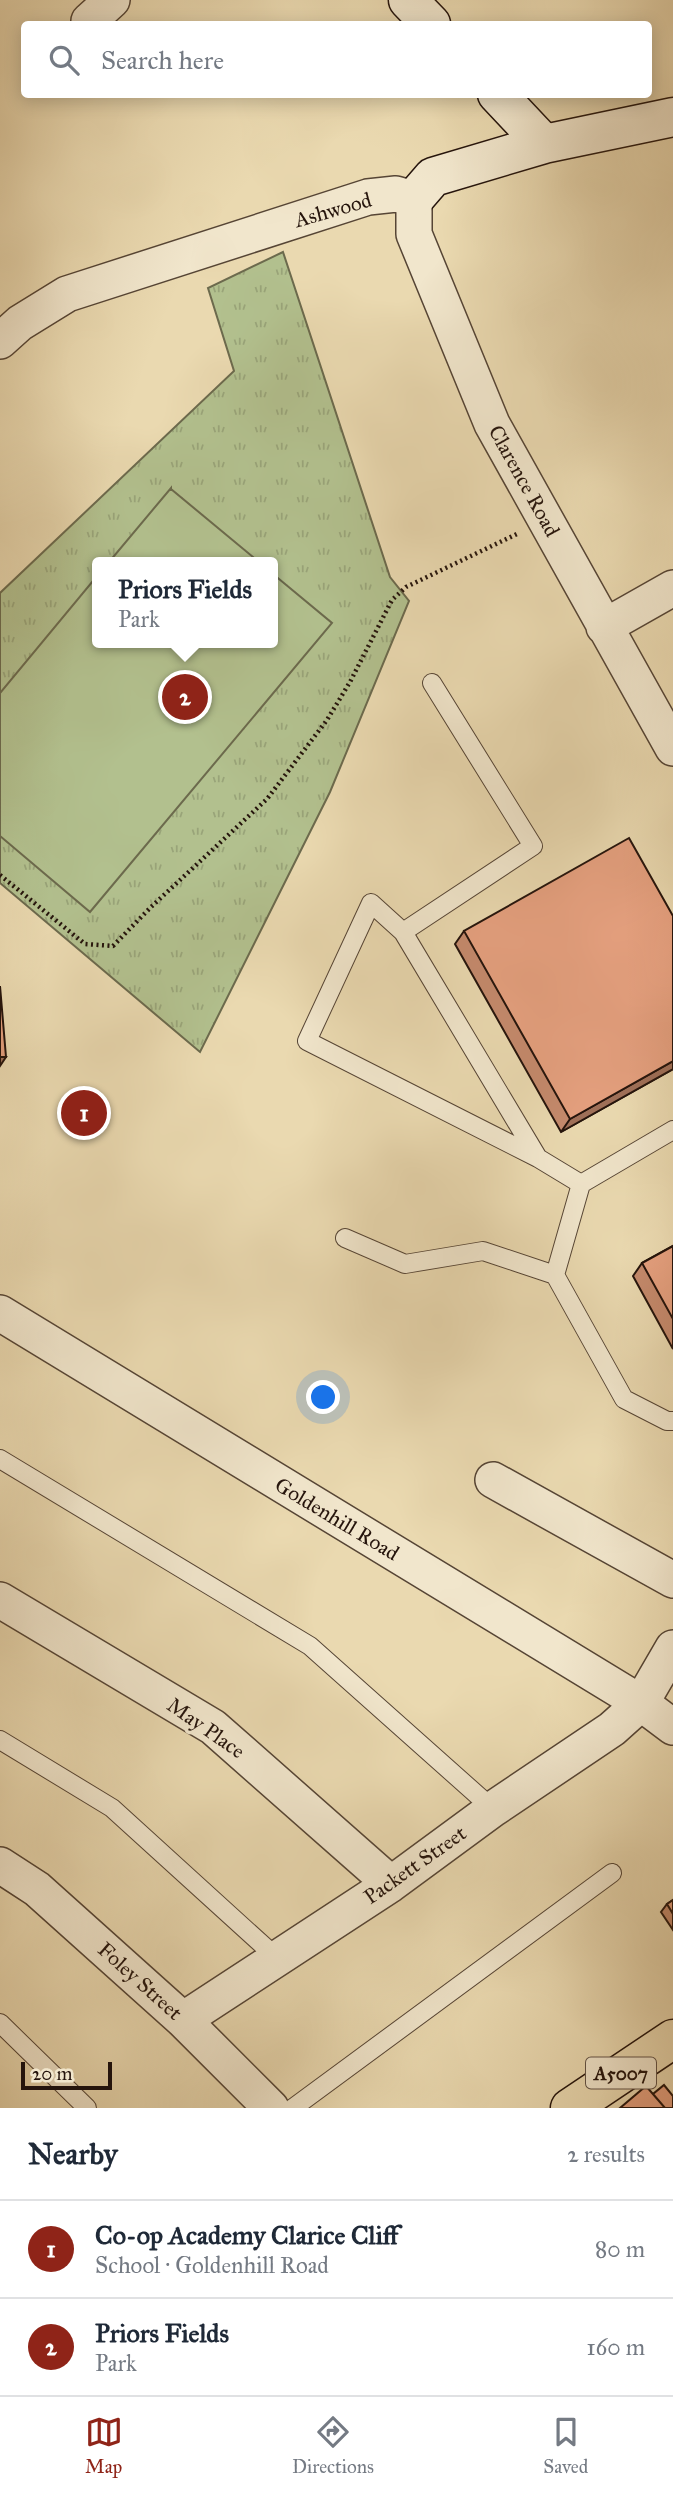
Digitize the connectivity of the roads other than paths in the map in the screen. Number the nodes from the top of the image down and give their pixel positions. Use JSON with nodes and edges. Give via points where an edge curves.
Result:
{"nodes":[{"id":1,"x":408,"y":0,"type":"edge"},
{"id":2,"x":428,"y":21,"type":"edge"},
{"id":3,"x":501,"y":98,"type":"edge"},
{"id":4,"x":673,"y":117,"type":"edge"},
{"id":5,"x":544,"y":144,"type":"junction"},
{"id":6,"x":414,"y":199,"type":"junction"},
{"id":7,"x":0,"y":341,"type":"edge"},
{"id":8,"x":673,"y":588,"type":"edge"},
{"id":9,"x":604,"y":627,"type":"junction"},
{"id":10,"x":432,"y":683,"type":"dead end"},
{"id":11,"x":673,"y":748,"type":"edge"},
{"id":12,"x":403,"y":932,"type":"junction"},
{"id":13,"x":673,"y":1130,"type":"edge"},
{"id":14,"x":538,"y":1158,"type":"junction"},
{"id":15,"x":581,"y":1184,"type":"junction"},
{"id":16,"x":345,"y":1238,"type":"dead end"},
{"id":17,"x":555,"y":1275,"type":"junction"},
{"id":18,"x":2,"y":1319,"type":"edge"},
{"id":19,"x":673,"y":1421,"type":"edge"},
{"id":20,"x":0,"y":1459,"type":"edge"},
{"id":21,"x":493,"y":1480,"type":"dead end"},
{"id":22,"x":673,"y":1580,"type":"edge"},
{"id":23,"x":0,"y":1600,"type":"edge"},
{"id":24,"x":673,"y":1648,"type":"edge"},
{"id":25,"x":641,"y":1703,"type":"junction"},
{"id":26,"x":673,"y":1727,"type":"edge"},
{"id":27,"x":0,"y":1740,"type":"edge"},
{"id":28,"x":493,"y":1809,"type":"junction"},
{"id":29,"x":0,"y":1865,"type":"edge"},
{"id":30,"x":611,"y":1873,"type":"dead end"},
{"id":31,"x":391,"y":1884,"type":"junction"},
{"id":32,"x":277,"y":1958,"type":"junction"},
{"id":33,"x":183,"y":2020,"type":"junction"},
{"id":34,"x":0,"y":2022,"type":"edge"},
{"id":35,"x":673,"y":2039,"type":"edge"},
{"id":36,"x":575,"y":2107,"type":"edge"},
{"id":37,"x":87,"y":2108,"type":"edge"},
{"id":38,"x":271,"y":2108,"type":"edge"},
{"id":39,"x":293,"y":2108,"type":"edge"}],
"edges":[{"from":1,"to":2,"type":"street"},
{"from":3,"to":5,"type":"street"},
{"from":4,"to":5,"type":"street"},
{"from":5,"to":6,"type":"street","via":[[433,177]]},
{"from":6,"to":7,"type":"street","name":"Ashwood","via":[[396,194],[368,197],[66,295]]},
{"from":6,"to":9,"type":"street","name":"Clarence Road","via":[[414,234],[492,424]]},
{"from":8,"to":9,"type":"street"},
{"from":9,"to":11,"type":"street","name":"Clarence Road"},
{"from":10,"to":12,"type":"lane","via":[[533,846]]},
{"from":12,"to":14,"type":"lane"},
{"from":12,"to":14,"type":"lane","via":[[371,903],[307,1041]]},
{"from":13,"to":15,"type":"lane"},
{"from":14,"to":15,"type":"lane"},
{"from":15,"to":17,"type":"lane"},
{"from":16,"to":17,"type":"lane","via":[[405,1264],[484,1251]]},
{"from":17,"to":19,"type":"lane","via":[[624,1399]]},
{"from":18,"to":25,"type":"street","name":"Goldenhill Road"},
{"from":20,"to":28,"type":"lane","via":[[310,1646]]},
{"from":21,"to":22,"type":"street"},
{"from":23,"to":31,"type":"street","name":"May Place","via":[[213,1727]]},
{"from":24,"to":25,"type":"street","name":"Packett Street"},
{"from":25,"to":26,"type":"street","name":"Goldenhill Road"},
{"from":25,"to":28,"type":"street","name":"Packett Street","via":[[612,1729]]},
{"from":27,"to":32,"type":"lane","via":[[112,1808]]},
{"from":28,"to":31,"type":"street","name":"Packett Street"},
{"from":29,"to":33,"type":"street","name":"Foley Street","via":[[37,1889]]},
{"from":30,"to":39,"type":"lane"},
{"from":31,"to":32,"type":"street","name":"Packett Street"},
{"from":32,"to":33,"type":"street","name":"Packett Street"},
{"from":33,"to":38,"type":"street","name":"Foley Street"},
{"from":34,"to":37,"type":"lane"},
{"from":35,"to":36,"type":"main road","number":"A5007"}]}
